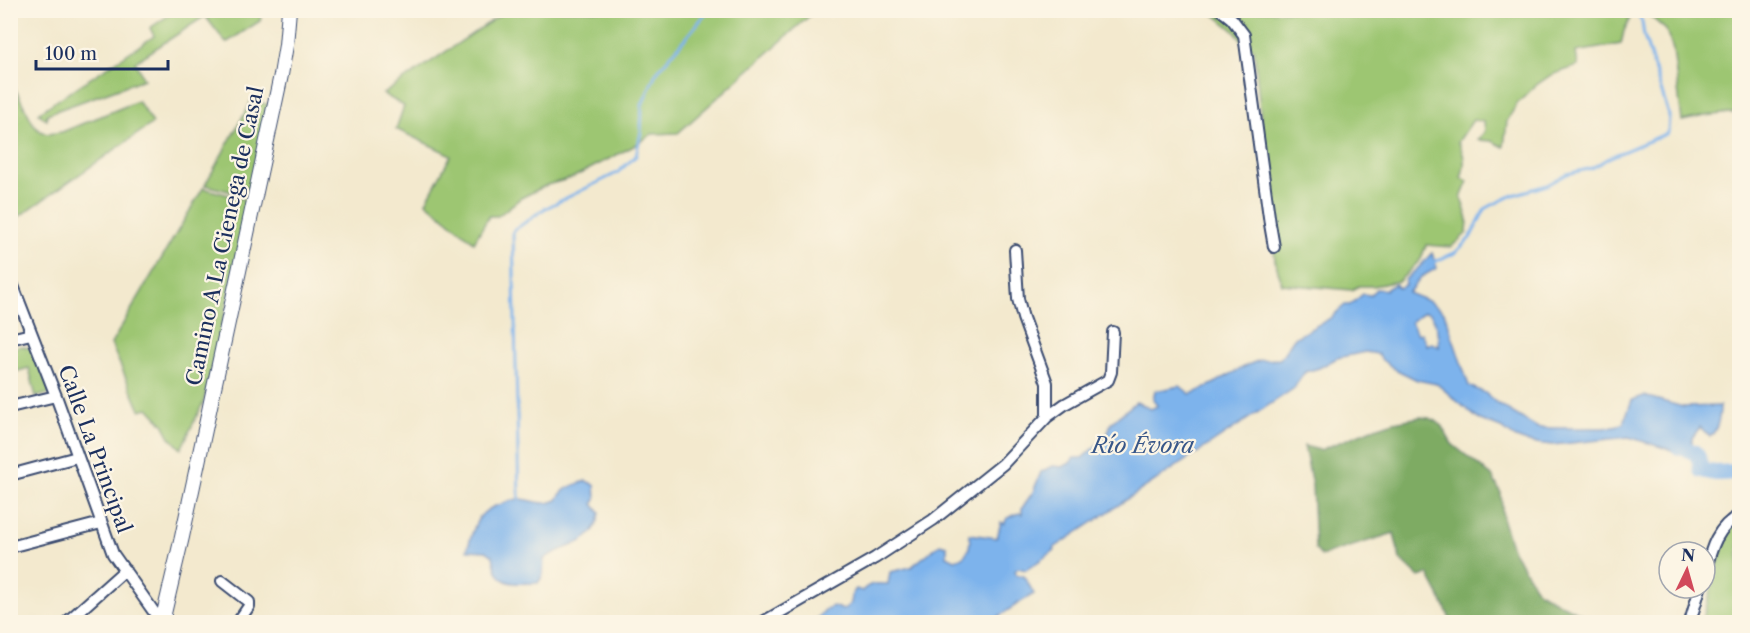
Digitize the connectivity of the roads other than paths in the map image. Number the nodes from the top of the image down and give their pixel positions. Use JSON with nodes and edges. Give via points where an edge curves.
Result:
{"nodes":[{"id":1,"x":289,"y":10,"type":"edge"},
{"id":2,"x":1221,"y":10,"type":"edge"},
{"id":3,"x":1274,"y":247,"type":"dead end"},
{"id":4,"x":1015,"y":250,"type":"dead end"},
{"id":5,"x":11,"y":279,"type":"edge"},
{"id":6,"x":1113,"y":332,"type":"dead end"},
{"id":7,"x":31,"y":334,"type":"junction"},
{"id":8,"x":10,"y":339,"type":"edge"},
{"id":9,"x":56,"y":396,"type":"junction"},
{"id":10,"x":10,"y":407,"type":"edge"},
{"id":11,"x":1047,"y":417,"type":"junction"},
{"id":12,"x":77,"y":457,"type":"junction"},
{"id":13,"x":10,"y":475,"type":"edge"},
{"id":14,"x":1740,"y":515,"type":"edge"},
{"id":15,"x":101,"y":523,"type":"junction"},
{"id":16,"x":1715,"y":540,"type":"edge"},
{"id":17,"x":10,"y":547,"type":"edge"},
{"id":18,"x":125,"y":570,"type":"junction"},
{"id":19,"x":222,"y":581,"type":"dead end"},
{"id":20,"x":1696,"y":600,"type":"edge"},
{"id":21,"x":67,"y":622,"type":"edge"},
{"id":22,"x":162,"y":622,"type":"edge"},
{"id":23,"x":238,"y":622,"type":"edge"},
{"id":24,"x":763,"y":622,"type":"edge"},
{"id":25,"x":1690,"y":622,"type":"edge"}],
"edges":[{"from":1,"to":22,"type":"street","name":"Camino A La Cienega de Casal","via":[[281,75]]},
{"from":2,"to":3,"type":"street","via":[[1244,35]]},
{"from":4,"to":11,"type":"street","via":[[1018,299],[1047,383]]},
{"from":5,"to":7,"type":"street","name":"Calle La Principal"},
{"from":6,"to":11,"type":"street","via":[[1108,380]]},
{"from":7,"to":8,"type":"street"},
{"from":7,"to":9,"type":"street","name":"Calle La Principal"},
{"from":9,"to":10,"type":"street"},
{"from":9,"to":12,"type":"street","name":"Calle La Principal"},
{"from":11,"to":24,"type":"street","via":[[1003,464],[933,520]]},
{"from":12,"to":13,"type":"street"},
{"from":12,"to":15,"type":"street","name":"Calle La Principal"},
{"from":14,"to":16,"type":"street","via":[[1730,520]]},
{"from":15,"to":17,"type":"street"},
{"from":15,"to":18,"type":"street","name":"Calle La Principal","via":[[114,557]]},
{"from":18,"to":21,"type":"street"},
{"from":18,"to":22,"type":"street","name":"Calle La Principal"},
{"from":19,"to":23,"type":"street","via":[[249,602]]},
{"from":20,"to":25,"type":"street"}]}
